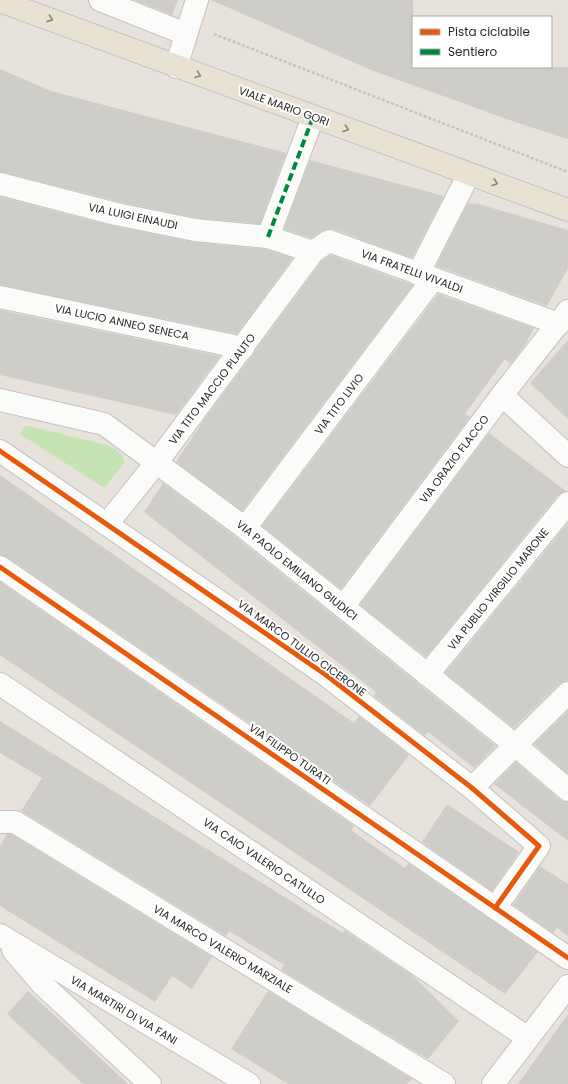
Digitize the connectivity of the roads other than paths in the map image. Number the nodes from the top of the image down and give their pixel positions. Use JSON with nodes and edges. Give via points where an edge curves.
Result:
{"nodes":[{"id":1,"x":100,"y":0,"type":"edge"},
{"id":2,"x":197,"y":0,"type":"edge"},
{"id":3,"x":0,"y":1,"type":"edge"},
{"id":4,"x":24,"y":5,"type":"edge"},
{"id":5,"x":188,"y":29,"type":"junction"},
{"id":6,"x":176,"y":67,"type":"junction"},
{"id":7,"x":313,"y":116,"type":"junction"},
{"id":8,"x":469,"y":174,"type":"junction"},
{"id":9,"x":0,"y":184,"type":"edge"},
{"id":10,"x":568,"y":210,"type":"edge"},
{"id":11,"x":268,"y":237,"type":"junction"},
{"id":12,"x":313,"y":252,"type":"junction"},
{"id":13,"x":426,"y":277,"type":"junction"},
{"id":14,"x":0,"y":297,"type":"edge"},
{"id":15,"x":563,"y":318,"type":"edge"},
{"id":16,"x":243,"y":348,"type":"junction"},
{"id":17,"x":502,"y":395,"type":"junction"},
{"id":18,"x":0,"y":400,"type":"edge"},
{"id":19,"x":0,"y":451,"type":"edge"},
{"id":20,"x":568,"y":456,"type":"edge"},
{"id":21,"x":157,"y":462,"type":"junction"},
{"id":22,"x":568,"y":503,"type":"edge"},
{"id":23,"x":107,"y":524,"type":"junction"},
{"id":24,"x":245,"y":528,"type":"junction"},
{"id":25,"x":0,"y":567,"type":"edge"},
{"id":26,"x":342,"y":607,"type":"junction"},
{"id":27,"x":427,"y":675,"type":"junction"},
{"id":28,"x":0,"y":684,"type":"edge"},
{"id":29,"x":568,"y":693,"type":"edge"},
{"id":30,"x":515,"y":745,"type":"junction"},
{"id":31,"x":472,"y":788,"type":"junction"},
{"id":32,"x":568,"y":790,"type":"edge"},
{"id":33,"x":0,"y":822,"type":"edge"},
{"id":34,"x":495,"y":908,"type":"junction"},
{"id":35,"x":0,"y":935,"type":"edge"},
{"id":36,"x":568,"y":958,"type":"edge"},
{"id":37,"x":568,"y":986,"type":"edge"},
{"id":38,"x":528,"y":1038,"type":"junction"},
{"id":39,"x":150,"y":1084,"type":"edge"},
{"id":40,"x":249,"y":1084,"type":"edge"},
{"id":41,"x":444,"y":1084,"type":"edge"},
{"id":42,"x":493,"y":1084,"type":"edge"}],
"edges":[{"from":1,"to":5,"type":"street"},
{"from":2,"to":5,"type":"street"},
{"from":3,"to":4,"type":"main road","name":"VIALE MARIO GORI"},
{"from":4,"to":6,"type":"main road","name":"VIALE MARIO GORI","one_way":true},
{"from":5,"to":6,"type":"street"},
{"from":6,"to":7,"type":"main road","name":"VIALE MARIO GORI","one_way":true},
{"from":7,"to":8,"type":"main road","name":"VIALE MARIO GORI","one_way":true},
{"from":7,"to":11,"type":"street"},
{"from":8,"to":10,"type":"main road","name":"VIALE MARIO GORI","one_way":true},
{"from":8,"to":13,"type":"street","name":"VIA TITO LIVIO"},
{"from":9,"to":11,"type":"street","name":"VIA LUIGI EINAUDI","via":[[131,217],[196,230]]},
{"from":11,"to":12,"type":"street"},
{"from":12,"to":13,"type":"street","name":"VIA FRATELLI VIVALDI","via":[[329,241]]},
{"from":12,"to":16,"type":"street","name":"VIA TITO MACCIO PLAUTO"},
{"from":13,"to":15,"type":"street","name":"VIA FRATELLI VIVALDI"},
{"from":13,"to":24,"type":"street","name":"VIA TITO LIVIO"},
{"from":14,"to":16,"type":"street","name":"VIA LUCIO ANNEO SENECA"},
{"from":15,"to":17,"type":"street","name":"VIA ORAZIO FLACCO"},
{"from":16,"to":21,"type":"street","name":"VIA TITO MACCIO PLAUTO"},
{"from":17,"to":20,"type":"street"},
{"from":17,"to":26,"type":"street","name":"VIA ORAZIO FLACCO"},
{"from":18,"to":21,"type":"street","name":"VIA PAOLO EMILIANO GIUDICI","via":[[104,424]]},
{"from":19,"to":23,"type":"street","name":"VIA MARCO TULLIO CICERONE"},
{"from":21,"to":23,"type":"street","name":"VIA TITO MACCIO PLAUTO"},
{"from":21,"to":24,"type":"street","name":"VIA PAOLO EMILIANO GIUDICI"},
{"from":22,"to":27,"type":"street","name":"VIA PUBLIO VIRGILIO MARONE"},
{"from":23,"to":31,"type":"street","name":"VIA MARCO TULLIO CICERONE","via":[[326,675]]},
{"from":24,"to":26,"type":"street","name":"VIA PAOLO EMILIANO GIUDICI"},
{"from":25,"to":34,"type":"street","name":"VIA FILIPPO TURATI"},
{"from":26,"to":27,"type":"street","name":"VIA PAOLO EMILIANO GIUDICI"},
{"from":27,"to":30,"type":"street","name":"VIA PAOLO EMILIANO GIUDICI"},
{"from":28,"to":38,"type":"street","name":"VIA CAIO VALERIO CATULLO"},
{"from":29,"to":30,"type":"street"},
{"from":30,"to":31,"type":"street"},
{"from":30,"to":32,"type":"street","name":"VIA PAOLO EMILIANO GIUDICI"},
{"from":31,"to":34,"type":"street","name":"VIA MARCO TULLIO CICERONE","via":[[539,846]]},
{"from":33,"to":41,"type":"street","name":"VIA MARCO VALERIO MARZIALE","via":[[15,822]]},
{"from":34,"to":36,"type":"street","name":"VIA FILIPPO TURATI"},
{"from":35,"to":39,"type":"street","via":[[43,985]]},
{"from":35,"to":40,"type":"street","name":"VIA MARTIRI DI VIA FANI"},
{"from":37,"to":38,"type":"street"},
{"from":38,"to":42,"type":"street"}]}
